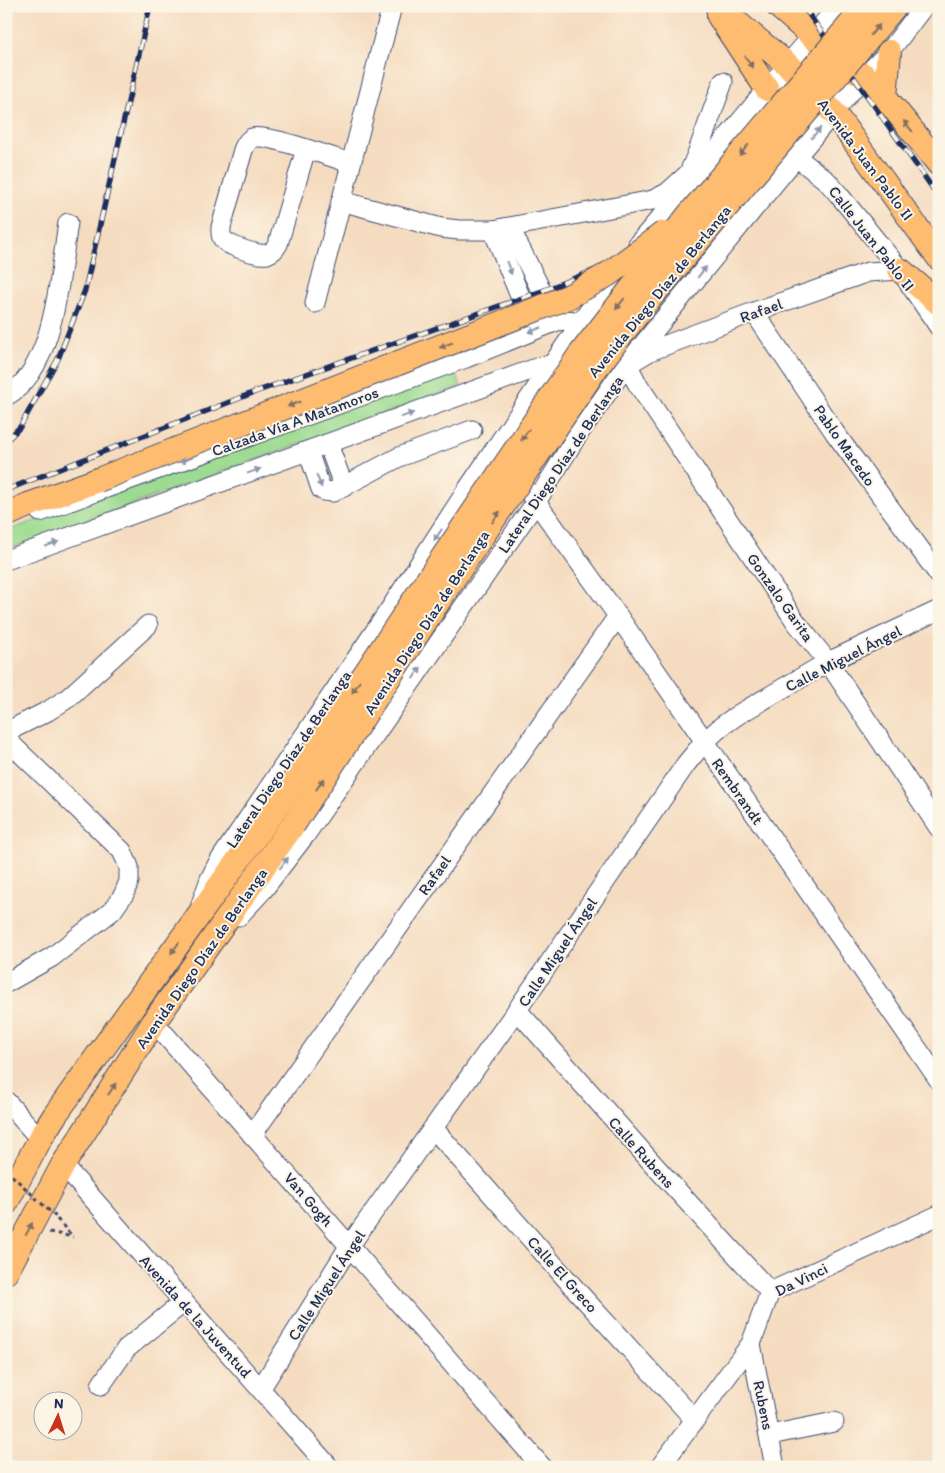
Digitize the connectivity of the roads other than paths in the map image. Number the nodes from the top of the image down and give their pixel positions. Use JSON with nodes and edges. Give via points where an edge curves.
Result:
{"nodes":[{"id":1,"x":392,"y":6,"type":"edge"},
{"id":2,"x":713,"y":6,"type":"edge"},
{"id":3,"x":717,"y":6,"type":"edge"},
{"id":4,"x":778,"y":6,"type":"edge"},
{"id":5,"x":839,"y":6,"type":"edge"},
{"id":6,"x":852,"y":6,"type":"edge"},
{"id":7,"x":866,"y":6,"type":"edge"},
{"id":8,"x":895,"y":6,"type":"edge"},
{"id":9,"x":924,"y":6,"type":"edge"},
{"id":10,"x":813,"y":35,"type":"junction"},
{"id":11,"x":889,"y":52,"type":"junction"},
{"id":12,"x":844,"y":64,"type":"junction"},
{"id":13,"x":788,"y":65,"type":"junction"},
{"id":14,"x":865,"y":76,"type":"junction"},
{"id":15,"x":723,"y":82,"type":"dead end"},
{"id":16,"x":767,"y":89,"type":"junction"},
{"id":17,"x":885,"y":97,"type":"junction"},
{"id":18,"x":834,"y":113,"type":"junction"},
{"id":19,"x":746,"y":115,"type":"junction"},
{"id":20,"x":781,"y":133,"type":"junction"},
{"id":21,"x":306,"y":149,"type":"junction"},
{"id":22,"x":796,"y":157,"type":"junction"},
{"id":23,"x":350,"y":163,"type":"junction"},
{"id":24,"x":939,"y":164,"type":"edge"},
{"id":25,"x":692,"y":182,"type":"junction"},
{"id":26,"x":341,"y":201,"type":"junction"},
{"id":27,"x":722,"y":206,"type":"junction"},
{"id":28,"x":688,"y":216,"type":"junction"},
{"id":29,"x":68,"y":223,"type":"dead end"},
{"id":30,"x":742,"y":223,"type":"junction"},
{"id":31,"x":501,"y":229,"type":"junction"},
{"id":32,"x":682,"y":255,"type":"dead end"},
{"id":33,"x":939,"y":258,"type":"edge"},
{"id":34,"x":623,"y":261,"type":"junction"},
{"id":35,"x":900,"y":270,"type":"junction"},
{"id":36,"x":683,"y":296,"type":"junction"},
{"id":37,"x":546,"y":299,"type":"junction"},
{"id":38,"x":315,"y":303,"type":"dead end"},
{"id":39,"x":939,"y":303,"type":"edge"},
{"id":40,"x":524,"y":306,"type":"junction"},
{"id":41,"x":754,"y":312,"type":"junction"},
{"id":42,"x":557,"y":321,"type":"junction"},
{"id":43,"x":582,"y":323,"type":"junction"},
{"id":44,"x":939,"y":327,"type":"edge"},
{"id":45,"x":466,"y":358,"type":"junction"},
{"id":46,"x":602,"y":359,"type":"junction"},
{"id":47,"x":554,"y":364,"type":"junction"},
{"id":48,"x":627,"y":364,"type":"junction"},
{"id":49,"x":477,"y":389,"type":"junction"},
{"id":50,"x":6,"y":396,"type":"edge"},
{"id":51,"x":522,"y":410,"type":"junction"},
{"id":52,"x":472,"y":430,"type":"dead end"},
{"id":53,"x":546,"y":434,"type":"dead end"},
{"id":54,"x":575,"y":439,"type":"junction"},
{"id":55,"x":328,"y":444,"type":"junction"},
{"id":56,"x":308,"y":451,"type":"junction"},
{"id":57,"x":344,"y":487,"type":"junction"},
{"id":58,"x":536,"y":502,"type":"junction"},
{"id":59,"x":6,"y":515,"type":"edge"},
{"id":60,"x":6,"y":523,"type":"edge"},
{"id":61,"x":6,"y":560,"type":"edge"},
{"id":62,"x":939,"y":575,"type":"edge"},
{"id":63,"x":939,"y":610,"type":"edge"},
{"id":64,"x":618,"y":616,"type":"junction"},
{"id":65,"x":148,"y":625,"type":"dead end"},
{"id":66,"x":828,"y":662,"type":"junction"},
{"id":67,"x":6,"y":732,"type":"edge"},
{"id":68,"x":6,"y":739,"type":"edge"},
{"id":69,"x":704,"y":742,"type":"junction"},
{"id":70,"x":939,"y":828,"type":"edge"},
{"id":71,"x":197,"y":918,"type":"junction"},
{"id":72,"x":214,"y":936,"type":"junction"},
{"id":73,"x":6,"y":983,"type":"edge"},
{"id":74,"x":517,"y":1010,"type":"junction"},
{"id":75,"x":154,"y":1022,"type":"junction"},
{"id":76,"x":939,"y":1080,"type":"edge"},
{"id":77,"x":6,"y":1101,"type":"edge"},
{"id":78,"x":434,"y":1128,"type":"junction"},
{"id":79,"x":252,"y":1135,"type":"junction"},
{"id":80,"x":40,"y":1139,"type":"junction"},
{"id":81,"x":63,"y":1165,"type":"junction"},
{"id":82,"x":6,"y":1203,"type":"edge"},
{"id":83,"x":939,"y":1215,"type":"edge"},
{"id":84,"x":350,"y":1245,"type":"junction"},
{"id":85,"x":6,"y":1272,"type":"edge"},
{"id":86,"x":770,"y":1292,"type":"junction"},
{"id":87,"x":184,"y":1302,"type":"junction"},
{"id":88,"x":751,"y":1344,"type":"junction"},
{"id":89,"x":101,"y":1385,"type":"dead end"},
{"id":90,"x":261,"y":1388,"type":"junction"},
{"id":91,"x":694,"y":1419,"type":"junction"},
{"id":92,"x":834,"y":1422,"type":"dead end"},
{"id":93,"x":770,"y":1435,"type":"junction"},
{"id":94,"x":329,"y":1467,"type":"edge"},
{"id":95,"x":542,"y":1467,"type":"edge"},
{"id":96,"x":660,"y":1467,"type":"edge"},
{"id":97,"x":775,"y":1467,"type":"edge"}],
"edges":[{"from":1,"to":23,"type":"street"},
{"from":2,"to":16,"type":"main road","one_way":true},
{"from":3,"to":13,"type":"main road","name":"Avenida Juan Pablo II"},
{"from":4,"to":10,"type":"main road"},
{"from":5,"to":10,"type":"street","name":"Lateral Diego Díaz de Berlanga"},
{"from":6,"to":12,"type":"main road"},
{"from":7,"to":28,"type":"main road","name":"Avenida Diego Díaz de Berlanga","one_way":true,"bridge":true},
{"from":72,"to":8,"type":"main road","name":"Avenida Diego Díaz de Berlanga","one_way":true,"bridge":true,"via":[[293,825],[449,585],[596,368],[645,304]]},
{"from":9,"to":11,"type":"street","name":"Lateral Diego Díaz de Berlanga"},
{"from":10,"to":12,"type":"main road"},
{"from":10,"to":13,"type":"street","name":"Lateral Diego Díaz de Berlanga"},
{"from":11,"to":14,"type":"street","name":"Lateral Diego Díaz de Berlanga"},
{"from":11,"to":17,"type":"main road"},
{"from":12,"to":14,"type":"main road"},
{"from":12,"to":18,"type":"main road"},
{"from":13,"to":16,"type":"street","name":"Lateral Diego Díaz de Berlanga"},
{"from":13,"to":18,"type":"main road","name":"Avenida Juan Pablo II"},
{"from":14,"to":17,"type":"main road"},
{"from":14,"to":18,"type":"street","name":"Lateral Diego Díaz de Berlanga"},
{"from":15,"to":31,"type":"street","via":[[689,173],[667,193],[639,204]]},
{"from":16,"to":19,"type":"street","name":"Lateral Diego Díaz de Berlanga"},
{"from":24,"to":17,"type":"main road","one_way":true},
{"from":22,"to":18,"type":"street","name":"Lateral Diego Díaz de Berlanga","one_way":true},
{"from":18,"to":33,"type":"main road","name":"Avenida Juan Pablo II"},
{"from":19,"to":20,"type":"street","name":"Calle Juan Pablo II"},
{"from":19,"to":25,"type":"street","name":"Lateral Diego Díaz de Berlanga"},
{"from":20,"to":22,"type":"street","name":"Calle Juan Pablo II"},
{"from":20,"to":27,"type":"street"},
{"from":21,"to":21,"type":"street","via":[[262,137],[246,143],[221,227],[227,244],[260,254],[274,250]]},
{"from":21,"to":23,"type":"street"},
{"from":22,"to":30,"type":"street","name":"Lateral Diego Díaz de Berlanga"},
{"from":22,"to":35,"type":"street","name":"Calle Juan Pablo II","via":[[827,181]]},
{"from":23,"to":26,"type":"street"},
{"from":25,"to":27,"type":"street"},
{"from":25,"to":34,"type":"street","name":"Lateral Diego Díaz de Berlanga"},
{"from":26,"to":31,"type":"street","via":[[441,228]]},
{"from":26,"to":38,"type":"street"},
{"from":27,"to":30,"type":"street"},
{"from":27,"to":32,"type":"street"},
{"from":28,"to":59,"type":"main road","one_way":true,"bridge":true,"via":[[606,274],[568,296]]},
{"from":28,"to":71,"type":"main road","name":"Avenida Diego Díaz de Berlanga","one_way":true,"bridge":true,"via":[[579,356],[275,809]]},
{"from":29,"to":50,"type":"street","via":[[55,308],[43,352],[27,380]]},
{"from":36,"to":30,"type":"street","name":"Lateral Diego Díaz de Berlanga","one_way":true},
{"from":31,"to":37,"type":"street"},
{"from":31,"to":40,"type":"street","one_way":true},
{"from":34,"to":36,"type":"street","via":[[659,278]]},
{"from":34,"to":43,"type":"street","name":"Lateral Diego Díaz de Berlanga"},
{"from":35,"to":39,"type":"main road"},
{"from":35,"to":41,"type":"street","name":"Rafael","via":[[868,272]]},
{"from":35,"to":44,"type":"street","name":"Calle Juan Pablo II"},
{"from":36,"to":48,"type":"street","name":"Lateral Diego Díaz de Berlanga"},
{"from":37,"to":40,"type":"street"},
{"from":37,"to":42,"type":"street"},
{"from":40,"to":45,"type":"street","via":[[493,320],[477,338]]},
{"from":41,"to":48,"type":"street","name":"Rafael","via":[[650,351]]},
{"from":41,"to":62,"type":"street","name":"Pablo Macedo","via":[[836,433]]},
{"from":42,"to":43,"type":"street","name":"Calzada Vía A Matamoros"},
{"from":42,"to":45,"type":"street","name":"Calzada Vía A Matamoros","one_way":true},
{"from":43,"to":46,"type":"street","via":[[586,345],[592,354]]},
{"from":43,"to":47,"type":"street","name":"Lateral Diego Díaz de Berlanga"},
{"from":43,"to":48,"type":"street","name":"Gonzalo Garita","via":[[607,336]]},
{"from":45,"to":49,"type":"street"},
{"from":45,"to":60,"type":"street","name":"Calzada Vía A Matamoros","one_way":true,"via":[[68,504]]},
{"from":46,"to":47,"type":"street","name":"Calzada Vía A Matamoros"},
{"from":46,"to":48,"type":"street","name":"Calzada Vía A Matamoros"},
{"from":47,"to":49,"type":"street","name":"Calzada Vía A Matamoros"},
{"from":47,"to":51,"type":"street","name":"Lateral Diego Díaz de Berlanga"},
{"from":48,"to":54,"type":"street","name":"Lateral Diego Díaz de Berlanga"},
{"from":48,"to":66,"type":"street","name":"Gonzalo Garita","via":[[796,622]]},
{"from":55,"to":49,"type":"street","name":"Calzada Vía A Matamoros","one_way":true},
{"from":51,"to":54,"type":"street","via":[[542,408],[560,414],[568,422]]},
{"from":51,"to":71,"type":"street","name":"Lateral Diego Díaz de Berlanga","one_way":true,"via":[[218,863]]},
{"from":52,"to":57,"type":"street","via":[[399,457]]},
{"from":53,"to":58,"type":"street","name":"Rembrandt","via":[[521,473],[522,483]]},
{"from":54,"to":58,"type":"street","name":"Lateral Diego Díaz de Berlanga"},
{"from":55,"to":56,"type":"street","name":"Calzada Vía A Matamoros"},
{"from":55,"to":57,"type":"street"},
{"from":56,"to":57,"type":"street","one_way":true,"via":[[321,489],[329,492]]},
{"from":61,"to":56,"type":"street","name":"Calzada Vía A Matamoros","one_way":true},
{"from":58,"to":64,"type":"street","name":"Rembrandt"},
{"from":72,"to":58,"type":"street","name":"Lateral Diego Díaz de Berlanga","one_way":true,"via":[[248,907],[306,834]]},
{"from":63,"to":66,"type":"street","name":"Calle Miguel Ángel"},
{"from":64,"to":69,"type":"street","name":"Rembrandt"},
{"from":64,"to":79,"type":"street","name":"Rafael"},
{"from":65,"to":67,"type":"street","via":[[68,698]]},
{"from":66,"to":69,"type":"street","name":"Calle Miguel Ángel","via":[[733,718]]},
{"from":66,"to":70,"type":"street","name":"Gonzalo Garita"},
{"from":68,"to":73,"type":"street","via":[[122,850],[129,867],[130,881],[112,911],[52,957]]},
{"from":69,"to":74,"type":"street","name":"Calle Miguel Ángel"},
{"from":69,"to":76,"type":"street","name":"Rembrandt"},
{"from":71,"to":80,"type":"main road","name":"Avenida Diego Díaz de Berlanga","one_way":true},
{"from":72,"to":75,"type":"main road","name":"Avenida Diego Díaz de Berlanga"},
{"from":74,"to":78,"type":"street","name":"Calle Miguel Ángel"},
{"from":74,"to":86,"type":"street","name":"Calle Rubens"},
{"from":75,"to":79,"type":"street","name":"Van Gogh"},
{"from":81,"to":75,"type":"main road","name":"Avenida Diego Díaz de Berlanga","one_way":true},
{"from":77,"to":80,"type":"street"},
{"from":78,"to":84,"type":"street","name":"Calle Miguel Ángel"},
{"from":78,"to":91,"type":"street","name":"Calle El Greco"},
{"from":79,"to":84,"type":"street","name":"Van Gogh"},
{"from":80,"to":82,"type":"main road","name":"Avenida Diego Díaz de Berlanga"},
{"from":85,"to":81,"type":"main road","name":"Avenida Diego Díaz de Berlanga","one_way":true},
{"from":81,"to":87,"type":"street","name":"Avenida de la Juventud"},
{"from":83,"to":86,"type":"street","name":"Da Vinci"},
{"from":84,"to":90,"type":"street","name":"Calle Miguel Ángel"},
{"from":84,"to":95,"type":"street","name":"Van Gogh"},
{"from":86,"to":88,"type":"street","name":"Da Vinci"},
{"from":87,"to":89,"type":"street","via":[[126,1349]]},
{"from":87,"to":90,"type":"street","name":"Avenida de la Juventud"},
{"from":88,"to":91,"type":"street","name":"Da Vinci"},
{"from":88,"to":93,"type":"street","name":"Rubens"},
{"from":90,"to":94,"type":"street","name":"Avenida de la Juventud"},
{"from":91,"to":96,"type":"street","name":"Da Vinci"},
{"from":92,"to":93,"type":"street"},
{"from":93,"to":97,"type":"street","name":"Rubens"}]}
